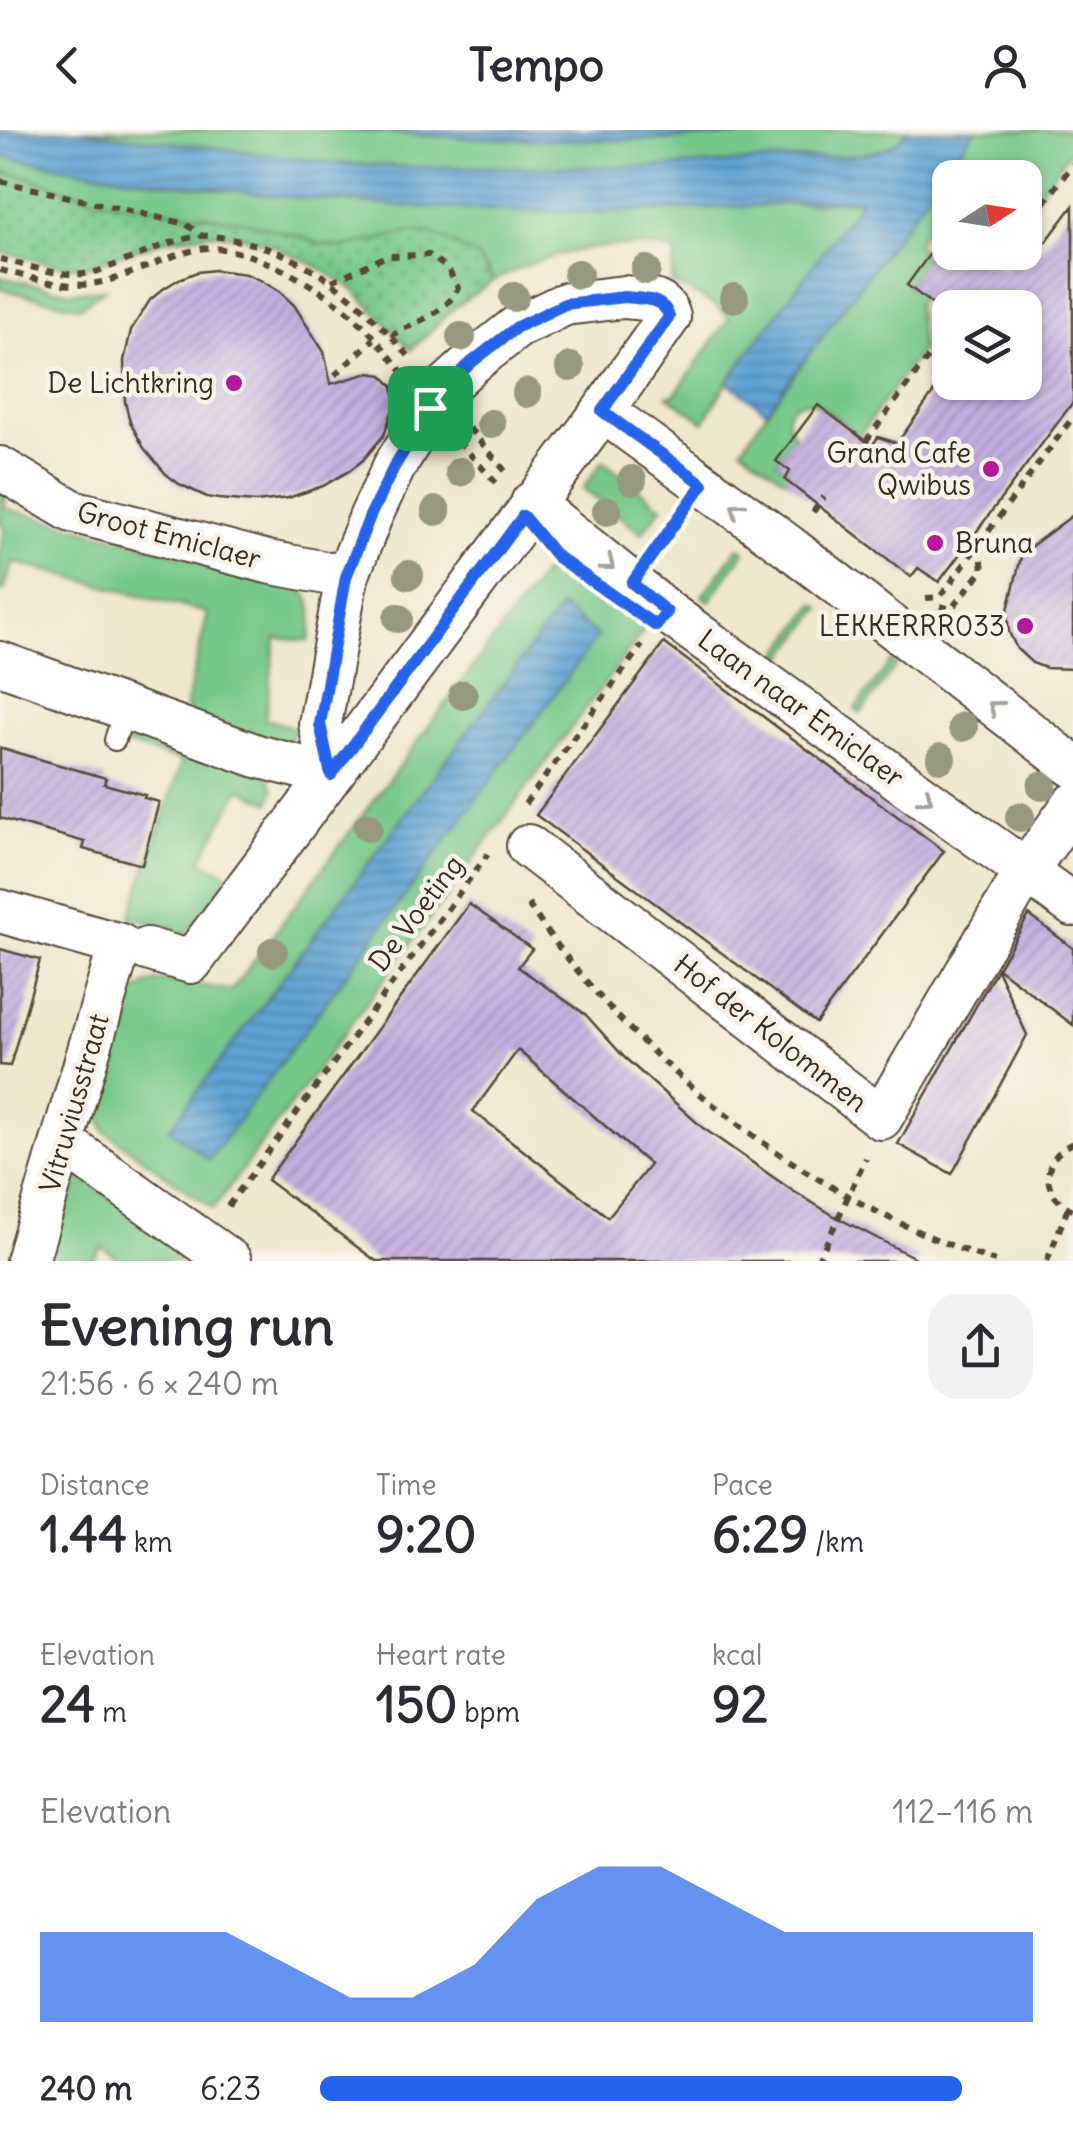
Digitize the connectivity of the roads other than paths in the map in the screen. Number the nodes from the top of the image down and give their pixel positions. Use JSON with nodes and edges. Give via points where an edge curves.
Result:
{"nodes":[{"id":1,"x":602,"y":411,"type":"junction"},
{"id":2,"x":0,"y":468,"type":"edge"},
{"id":3,"x":528,"y":510,"type":"junction"},
{"id":4,"x":346,"y":577,"type":"junction"},
{"id":5,"x":0,"y":665,"type":"edge"},
{"id":6,"x":1073,"y":766,"type":"edge"},
{"id":7,"x":331,"y":775,"type":"junction"},
{"id":8,"x":1073,"y":805,"type":"edge"},
{"id":9,"x":512,"y":836,"type":"road end"},
{"id":10,"x":1026,"y":870,"type":"junction"},
{"id":11,"x":1073,"y":905,"type":"edge"},
{"id":12,"x":0,"y":911,"type":"edge"},
{"id":13,"x":134,"y":946,"type":"junction"},
{"id":14,"x":62,"y":1142,"type":"junction"},
{"id":15,"x":216,"y":1251,"type":"edge"},
{"id":16,"x":27,"y":1261,"type":"edge"}],
"edges":[{"from":1,"to":3,"type":"street"},
{"from":1,"to":4,"type":"street","via":[[669,317],[662,304],[624,297],[565,304],[517,327],[472,362],[435,400],[394,467]]},
{"from":6,"to":1,"type":"street","one_way":true},
{"from":2,"to":4,"type":"street","name":"Groot Emiclaer","via":[[72,511]]},
{"from":3,"to":7,"type":"street"},
{"from":3,"to":10,"type":"street","name":"Laan naar Emiclaer","one_way":true},
{"from":4,"to":7,"type":"street","via":[[320,724]]},
{"from":5,"to":7,"type":"street","via":[[120,724]]},
{"from":7,"to":13,"type":"street","via":[[192,962]]},
{"from":8,"to":10,"type":"street"},
{"from":9,"to":10,"type":"street","name":"Hof der Kolommen","via":[[881,1118]]},
{"from":10,"to":11,"type":"street","name":"Laan naar Emiclaer"},
{"from":12,"to":13,"type":"street"},
{"from":13,"to":14,"type":"street","name":"Vitruviusstraat"},
{"from":14,"to":15,"type":"street"},
{"from":14,"to":16,"type":"street","name":"Vitruviusstraat"}]}
